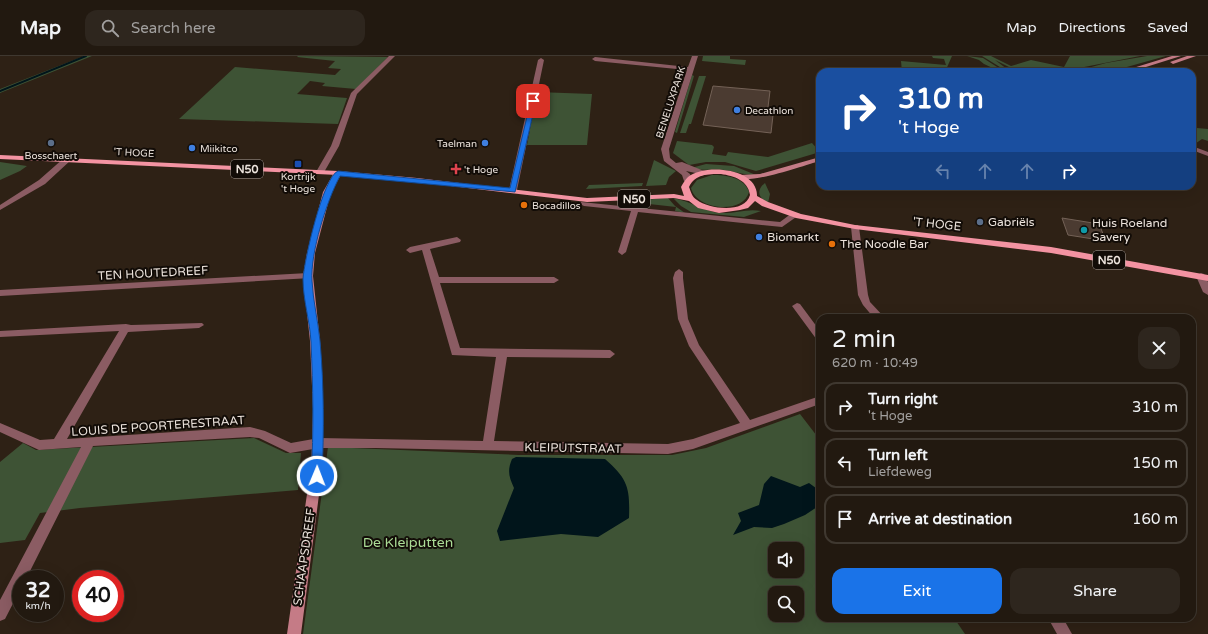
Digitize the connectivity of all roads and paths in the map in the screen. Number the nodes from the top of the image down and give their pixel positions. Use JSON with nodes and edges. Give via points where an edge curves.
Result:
{"nodes":[{"id":1,"x":392,"y":56,"type":"edge"},
{"id":2,"x":696,"y":56,"type":"edge"},
{"id":3,"x":1178,"y":56,"type":"edge"},
{"id":4,"x":1194,"y":56,"type":"edge"},
{"id":5,"x":595,"y":59,"type":"dead end"},
{"id":6,"x":541,"y":60,"type":"dead end"},
{"id":7,"x":1137,"y":68,"type":"edge"},
{"id":8,"x":1154,"y":68,"type":"edge"},
{"id":9,"x":691,"y":69,"type":"junction"},
{"id":10,"x":1196,"y":150,"type":"edge"},
{"id":11,"x":666,"y":154,"type":"junction"},
{"id":12,"x":1208,"y":154,"type":"edge"},
{"id":13,"x":0,"y":157,"type":"edge"},
{"id":14,"x":67,"y":160,"type":"junction"},
{"id":15,"x":816,"y":160,"type":"edge"},
{"id":16,"x":816,"y":165,"type":"edge"},
{"id":17,"x":320,"y":172,"type":"junction"},
{"id":18,"x":338,"y":173,"type":"junction"},
{"id":19,"x":705,"y":173,"type":"junction"},
{"id":20,"x":740,"y":177,"type":"junction"},
{"id":21,"x":686,"y":184,"type":"junction"},
{"id":22,"x":513,"y":190,"type":"junction"},
{"id":23,"x":754,"y":193,"type":"junction"},
{"id":24,"x":577,"y":197,"type":"junction"},
{"id":25,"x":690,"y":199,"type":"junction"},
{"id":26,"x":584,"y":204,"type":"dead end"},
{"id":27,"x":743,"y":207,"type":"junction"},
{"id":28,"x":0,"y":208,"type":"edge"},
{"id":29,"x":635,"y":210,"type":"junction"},
{"id":30,"x":793,"y":217,"type":"junction"},
{"id":31,"x":855,"y":227,"type":"junction"},
{"id":32,"x":457,"y":240,"type":"dead end"},
{"id":33,"x":425,"y":247,"type":"junction"},
{"id":34,"x":410,"y":250,"type":"dead end"},
{"id":35,"x":622,"y":252,"type":"dead end"},
{"id":36,"x":679,"y":272,"type":"dead end"},
{"id":37,"x":308,"y":276,"type":"junction"},
{"id":38,"x":1204,"y":277,"type":"edge"},
{"id":39,"x":436,"y":280,"type":"junction"},
{"id":40,"x":554,"y":280,"type":"dead end"},
{"id":41,"x":1208,"y":292,"type":"edge"},
{"id":42,"x":0,"y":293,"type":"edge"},
{"id":43,"x":797,"y":306,"type":"dead end"},
{"id":44,"x":876,"y":314,"type":"edge"},
{"id":45,"x":198,"y":325,"type":"dead end"},
{"id":46,"x":126,"y":328,"type":"junction"},
{"id":47,"x":816,"y":332,"type":"edge"},
{"id":48,"x":0,"y":334,"type":"edge"},
{"id":49,"x":502,"y":353,"type":"junction"},
{"id":50,"x":610,"y":354,"type":"dead end"},
{"id":51,"x":816,"y":401,"type":"edge"},
{"id":52,"x":747,"y":425,"type":"junction"},
{"id":53,"x":0,"y":427,"type":"edge"},
{"id":54,"x":89,"y":443,"type":"junction"},
{"id":55,"x":319,"y":443,"type":"junction"},
{"id":56,"x":56,"y":445,"type":"junction"},
{"id":57,"x":488,"y":446,"type":"junction"},
{"id":58,"x":0,"y":614,"type":"edge"},
{"id":59,"x":1058,"y":622,"type":"edge"},
{"id":60,"x":294,"y":634,"type":"edge"},
{"id":61,"x":1065,"y":634,"type":"edge"}],
"edges":[{"from":1,"to":17,"type":"street","via":[[354,93],[335,146]]},
{"from":2,"to":9,"type":"street","name":"BENELUXPARK"},
{"from":3,"to":7,"type":"street"},
{"from":4,"to":8,"type":"street"},
{"from":5,"to":9,"type":"street"},
{"from":6,"to":22,"type":"street"},
{"from":9,"to":11,"type":"street","name":"BENELUXPARK","via":[[665,149]]},
{"from":10,"to":12,"type":"street"},
{"from":11,"to":19,"type":"street","name":"BENELUXPARK","via":[[689,169]]},
{"from":11,"to":21,"type":"street","name":"BENELUXPARK","via":[[669,162],[684,172]]},
{"from":13,"to":14,"type":"main road","name":"'T HOGE","number":"N50"},
{"from":14,"to":17,"type":"main road","name":"'T HOGE","number":"N50"},
{"from":14,"to":28,"type":"street","via":[[42,182]]},
{"from":15,"to":20,"type":"street","via":[[760,176]]},
{"from":16,"to":23,"type":"street","via":[[761,182]]},
{"from":17,"to":18,"type":"main road","name":"'T HOGE","number":"N50"},
{"from":18,"to":22,"type":"main road","name":"'T HOGE","number":"N50"},
{"from":18,"to":37,"type":"street","name":"SCHAAPSDREEF","via":[[327,192],[311,253]]},
{"from":19,"to":20,"type":"main road","number":"N50","via":[[721,172]]},
{"from":19,"to":21,"type":"main road","number":"N50"},
{"from":20,"to":23,"type":"main road","number":"N50","via":[[751,185]]},
{"from":21,"to":24,"type":"main road","name":"'T HOGE","number":"N50","via":[[668,191],[588,194]]},
{"from":21,"to":25,"type":"main road"},
{"from":22,"to":24,"type":"main road","name":"'T HOGE","number":"N50"},
{"from":23,"to":27,"type":"main road"},
{"from":23,"to":30,"type":"main road","name":"'T HOGE","number":"N50","via":[[765,204]]},
{"from":24,"to":25,"type":"main road","name":"'T HOGE","number":"N50","via":[[587,200],[674,196]]},
{"from":25,"to":27,"type":"main road","number":"N50","via":[[701,206],[718,210]]},
{"from":26,"to":29,"type":"street","name":"'T HOGE"},
{"from":27,"to":30,"type":"main road","name":"'T HOGE","number":"N50","via":[[760,208]]},
{"from":29,"to":30,"type":"street","name":"'T HOGE","via":[[782,225]]},
{"from":29,"to":35,"type":"street"},
{"from":30,"to":31,"type":"main road","name":"'T HOGE","number":"N50","via":[[827,226]]},
{"from":31,"to":38,"type":"main road","name":"'T HOGE","number":"N50","via":[[1016,246]]},
{"from":31,"to":44,"type":"street","via":[[863,295],[866,303]]},
{"from":32,"to":33,"type":"street"},
{"from":33,"to":34,"type":"street"},
{"from":33,"to":39,"type":"street"},
{"from":36,"to":52,"type":"street","via":[[683,319],[694,346]]},
{"from":37,"to":42,"type":"street","name":"TEN HOUTEDREEF"},
{"from":37,"to":55,"type":"street","name":"SCHAAPSDREEF","via":[[316,341]]},
{"from":38,"to":41,"type":"street"},
{"from":39,"to":40,"type":"street"},
{"from":39,"to":49,"type":"street","via":[[456,352]]},
{"from":43,"to":47,"type":"street"},
{"from":45,"to":46,"type":"street"},
{"from":46,"to":48,"type":"street"},
{"from":46,"to":56,"type":"street"},
{"from":49,"to":50,"type":"street"},
{"from":49,"to":57,"type":"street"},
{"from":51,"to":52,"type":"street","name":"KLEIPUTSTRAAT"},
{"from":52,"to":57,"type":"street","name":"KLEIPUTSTRAAT","via":[[693,444],[668,449]]},
{"from":53,"to":56,"type":"street","name":"LOUIS DE POORTERESTRAAT","via":[[39,445]]},
{"from":54,"to":55,"type":"street","name":"LOUIS DE POORTERESTRAAT","via":[[250,432],[261,434],[290,448]]},
{"from":54,"to":56,"type":"street","name":"LOUIS DE POORTERESTRAAT"},
{"from":54,"to":58,"type":"street"},
{"from":55,"to":57,"type":"street","name":"KLEIPUTSTRAAT"},
{"from":55,"to":60,"type":"street","name":"SCHAAPSDREEF","via":[[317,476]]},
{"from":59,"to":61,"type":"street"}]}
